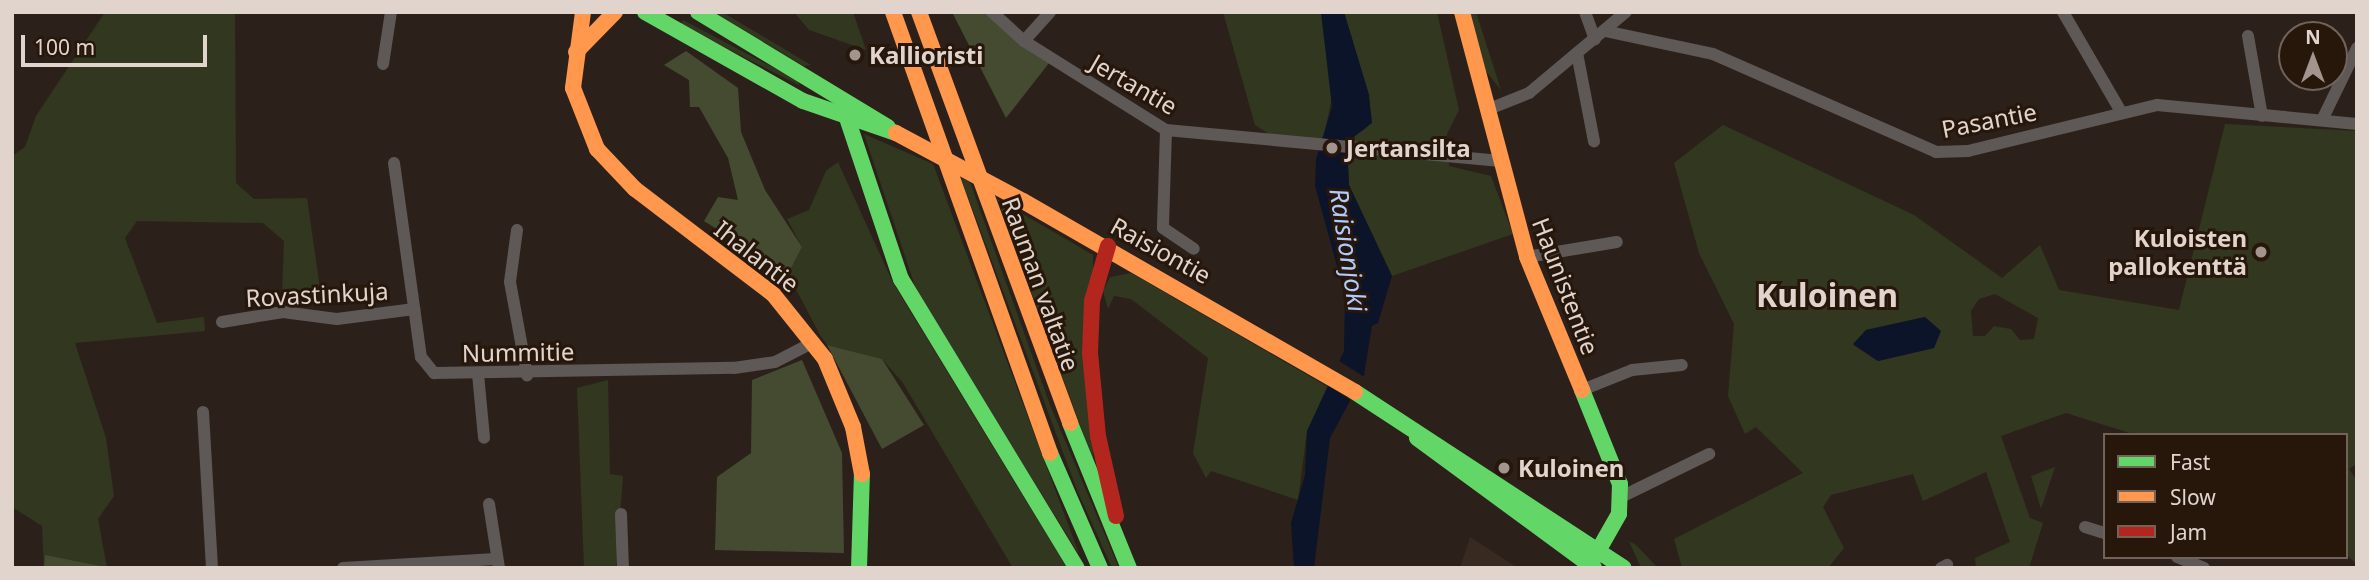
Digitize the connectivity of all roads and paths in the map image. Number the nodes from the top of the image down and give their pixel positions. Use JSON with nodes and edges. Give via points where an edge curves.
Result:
{"nodes":[{"id":1,"x":391,"y":12,"type":"edge"},
{"id":2,"x":583,"y":12,"type":"edge"},
{"id":3,"x":615,"y":12,"type":"edge"},
{"id":4,"x":645,"y":12,"type":"edge"},
{"id":5,"x":698,"y":12,"type":"edge"},
{"id":6,"x":892,"y":12,"type":"edge"},
{"id":7,"x":919,"y":12,"type":"edge"},
{"id":8,"x":992,"y":12,"type":"edge"},
{"id":9,"x":1050,"y":12,"type":"edge"},
{"id":10,"x":1462,"y":12,"type":"edge"},
{"id":11,"x":1585,"y":12,"type":"edge"},
{"id":12,"x":1626,"y":12,"type":"edge"},
{"id":13,"x":2063,"y":12,"type":"edge"},
{"id":14,"x":1600,"y":35,"type":"junction"},
{"id":15,"x":2248,"y":36,"type":"dead end"},
{"id":16,"x":1024,"y":41,"type":"junction"},
{"id":17,"x":2357,"y":48,"type":"edge"},
{"id":18,"x":1577,"y":53,"type":"junction"},
{"id":19,"x":574,"y":54,"type":"junction"},
{"id":20,"x":383,"y":64,"type":"dead end"},
{"id":21,"x":1489,"y":109,"type":"junction"},
{"id":22,"x":2120,"y":110,"type":"junction"},
{"id":23,"x":2262,"y":116,"type":"junction"},
{"id":24,"x":2324,"y":116,"type":"junction"},
{"id":25,"x":848,"y":121,"type":"junction"},
{"id":26,"x":2357,"y":124,"type":"edge"},
{"id":27,"x":1166,"y":130,"type":"junction"},
{"id":28,"x":897,"y":133,"type":"junction"},
{"id":29,"x":1594,"y":141,"type":"dead end"},
{"id":30,"x":1501,"y":161,"type":"junction"},
{"id":31,"x":394,"y":163,"type":"dead end"},
{"id":32,"x":517,"y":230,"type":"dead end"},
{"id":33,"x":1617,"y":242,"type":"dead end"},
{"id":34,"x":1108,"y":246,"type":"junction"},
{"id":35,"x":1194,"y":249,"type":"dead end"},
{"id":36,"x":1527,"y":257,"type":"junction"},
{"id":37,"x":414,"y":309,"type":"junction"},
{"id":38,"x":222,"y":322,"type":"dead end"},
{"id":39,"x":814,"y":342,"type":"junction"},
{"id":40,"x":1682,"y":365,"type":"dead end"},
{"id":41,"x":478,"y":374,"type":"junction"},
{"id":42,"x":527,"y":375,"type":"junction"},
{"id":43,"x":1582,"y":390,"type":"junction"},
{"id":44,"x":202,"y":412,"type":"dead end"},
{"id":45,"x":1396,"y":418,"type":"junction"},
{"id":46,"x":484,"y":438,"type":"dead end"},
{"id":47,"x":1709,"y":454,"type":"dead end"},
{"id":48,"x":1623,"y":496,"type":"junction"},
{"id":49,"x":489,"y":504,"type":"dead end"},
{"id":50,"x":621,"y":514,"type":"dead end"},
{"id":51,"x":2085,"y":527,"type":"dead end"},
{"id":52,"x":2103,"y":532,"type":"edge"},
{"id":53,"x":1599,"y":551,"type":"junction"},
{"id":54,"x":2182,"y":559,"type":"edge"},
{"id":55,"x":498,"y":563,"type":"edge"},
{"id":56,"x":1128,"y":566,"type":"edge"},
{"id":57,"x":1592,"y":566,"type":"edge"},
{"id":58,"x":212,"y":568,"type":"edge"},
{"id":59,"x":343,"y":568,"type":"edge"},
{"id":60,"x":623,"y":568,"type":"edge"},
{"id":61,"x":859,"y":568,"type":"edge"},
{"id":62,"x":1077,"y":568,"type":"edge"},
{"id":63,"x":1100,"y":568,"type":"edge"},
{"id":64,"x":1624,"y":568,"type":"edge"},
{"id":65,"x":2204,"y":568,"type":"edge"}],
"edges":[{"from":1,"to":20,"type":"street"},
{"from":2,"to":19,"type":"main road","name":"Ihalantie"},
{"from":3,"to":19,"type":"main road"},
{"from":4,"to":25,"type":"main road","name":"Raisiontie"},
{"from":5,"to":28,"type":"main road","name":"Raisiontie"},
{"from":6,"to":63,"type":"main road","name":"Rauman valtatie","via":[[1057,472]]},
{"from":7,"to":56,"type":"main road","name":"Rauman valtatie","via":[[1018,295]]},
{"from":8,"to":16,"type":"street","name":"Jertantie"},
{"from":9,"to":16,"type":"street"},
{"from":10,"to":21,"type":"main road","name":"Haunistentie"},
{"from":11,"to":14,"type":"street"},
{"from":12,"to":14,"type":"street"},
{"from":13,"to":22,"type":"street"},
{"from":14,"to":18,"type":"street"},
{"from":14,"to":22,"type":"street","name":"Pasantie","via":[[1713,54],[1936,152],[1968,151]]},
{"from":15,"to":23,"type":"street"},
{"from":16,"to":27,"type":"street","name":"Jertantie"},
{"from":17,"to":24,"type":"street"},
{"from":18,"to":21,"type":"street","via":[[1529,93]]},
{"from":18,"to":29,"type":"street"},
{"from":19,"to":39,"type":"main road","name":"Ihalantie","via":[[579,113],[608,164],[760,283]]},
{"from":21,"to":30,"type":"main road","name":"Haunistentie"},
{"from":22,"to":23,"type":"street","name":"Pasantie","via":[[2182,106]]},
{"from":23,"to":24,"type":"street","name":"Pasantie"},
{"from":24,"to":26,"type":"street","name":"Pasantie"},
{"from":25,"to":28,"type":"main road","name":"Raisiontie"},
{"from":25,"to":62,"type":"main road","via":[[880,233],[901,279]]},
{"from":27,"to":30,"type":"street","name":"Jertantie"},
{"from":27,"to":35,"type":"street","via":[[1163,228]]},
{"from":28,"to":34,"type":"main road","name":"Raisiontie","bridge":true},
{"from":30,"to":36,"type":"main road","name":"Haunistentie"},
{"from":31,"to":37,"type":"street","name":"Nummitie"},
{"from":32,"to":42,"type":"street","via":[[510,282]]},
{"from":33,"to":36,"type":"street"},
{"from":34,"to":45,"type":"main road","name":"Raisiontie"},
{"from":34,"to":56,"type":"main road","via":[[1092,300],[1091,379]]},
{"from":36,"to":43,"type":"main road","name":"Haunistentie"},
{"from":37,"to":38,"type":"street","name":"Rovastinkuja","via":[[337,319],[283,312]]},
{"from":37,"to":41,"type":"street","name":"Nummitie","via":[[428,370]]},
{"from":39,"to":42,"type":"street","name":"Nummitie","via":[[790,357],[746,366]]},
{"from":39,"to":61,"type":"main road","name":"Ihalantie","via":[[835,380],[859,451],[865,525]]},
{"from":40,"to":43,"type":"street","via":[[1632,370]]},
{"from":41,"to":42,"type":"street","name":"Nummitie"},
{"from":41,"to":46,"type":"street"},
{"from":43,"to":48,"type":"main road","name":"Haunistentie"},
{"from":44,"to":58,"type":"street"},
{"from":45,"to":53,"type":"main road","name":"Raisiontie"},
{"from":45,"to":57,"type":"main road","name":"Raisiontie","via":[[1439,459]]},
{"from":47,"to":48,"type":"street"},
{"from":48,"to":53,"type":"main road"},
{"from":49,"to":55,"type":"street"},
{"from":50,"to":60,"type":"street"},
{"from":51,"to":52,"type":"street"},
{"from":53,"to":57,"type":"main road"},
{"from":53,"to":64,"type":"main road","name":"Raisiontie"},
{"from":54,"to":65,"type":"street"},
{"from":55,"to":59,"type":"street"}]}
